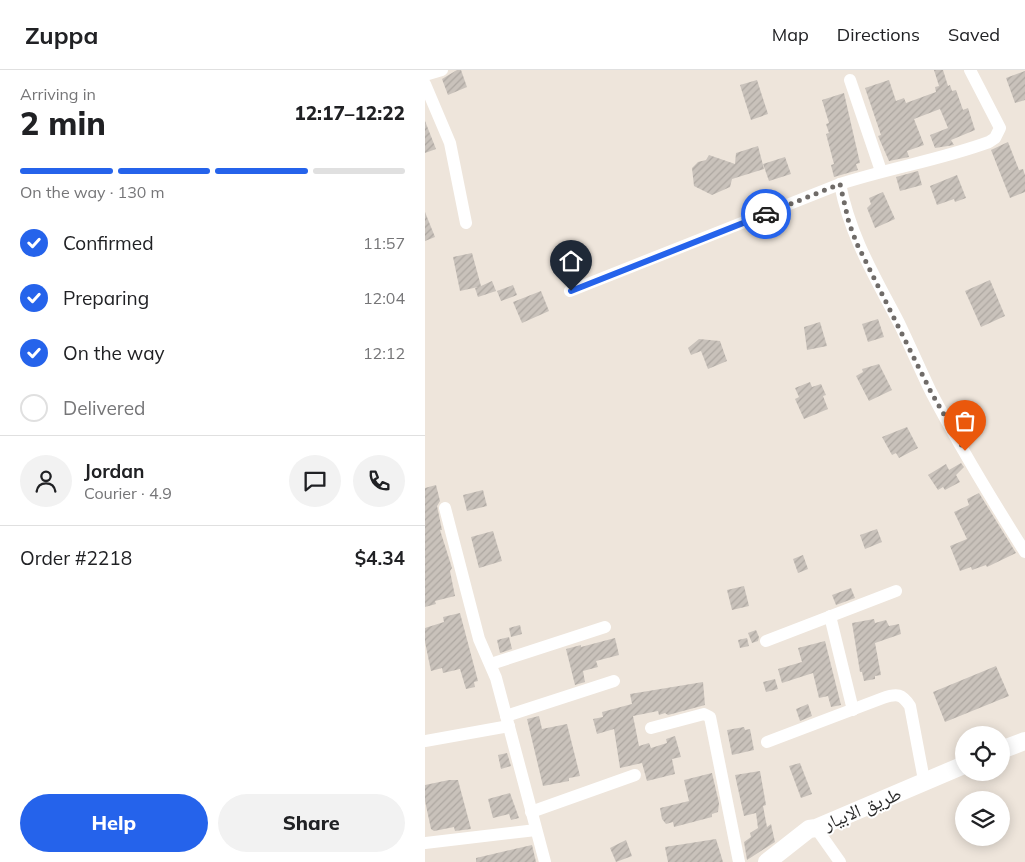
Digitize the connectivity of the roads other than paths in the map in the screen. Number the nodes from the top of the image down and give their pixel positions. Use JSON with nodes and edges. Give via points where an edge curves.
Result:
{"nodes":[{"id":1,"x":442,"y":70,"type":"edge"},
{"id":2,"x":970,"y":70,"type":"edge"},
{"id":3,"x":425,"y":75,"type":"edge"},
{"id":4,"x":850,"y":80,"type":"dead end"},
{"id":5,"x":425,"y":84,"type":"edge"},
{"id":6,"x":881,"y":171,"type":"junction"},
{"id":7,"x":840,"y":184,"type":"junction"},
{"id":8,"x":466,"y":223,"type":"dead end"},
{"id":9,"x":571,"y":291,"type":"dead end"},
{"id":10,"x":445,"y":508,"type":"dead end"},
{"id":11,"x":1025,"y":552,"type":"edge"},
{"id":12,"x":896,"y":591,"type":"dead end"},
{"id":13,"x":831,"y":616,"type":"junction"},
{"id":14,"x":605,"y":627,"type":"dead end"},
{"id":15,"x":766,"y":641,"type":"dead end"},
{"id":16,"x":491,"y":664,"type":"junction"},
{"id":17,"x":614,"y":681,"type":"dead end"},
{"id":18,"x":853,"y":710,"type":"junction"},
{"id":19,"x":507,"y":721,"type":"junction"},
{"id":20,"x":651,"y":728,"type":"dead end"},
{"id":21,"x":425,"y":741,"type":"edge"},
{"id":22,"x":1025,"y":741,"type":"edge"},
{"id":23,"x":767,"y":742,"type":"dead end"},
{"id":24,"x":1010,"y":747,"type":"edge"},
{"id":25,"x":955,"y":768,"type":"edge"},
{"id":26,"x":635,"y":774,"type":"dead end"},
{"id":27,"x":925,"y":780,"type":"junction"},
{"id":28,"x":531,"y":812,"type":"junction"},
{"id":29,"x":816,"y":828,"type":"junction"},
{"id":30,"x":536,"y":830,"type":"junction"},
{"id":31,"x":425,"y":843,"type":"edge"},
{"id":32,"x":545,"y":862,"type":"edge"},
{"id":33,"x":739,"y":862,"type":"edge"},
{"id":34,"x":767,"y":862,"type":"edge"},
{"id":35,"x":840,"y":862,"type":"edge"}],
"edges":[{"from":1,"to":3,"type":"street"},
{"from":2,"to":6,"type":"street","via":[[1000,128],[995,138],[936,159]]},
{"from":4,"to":6,"type":"street"},
{"from":5,"to":8,"type":"street","via":[[449,143]]},
{"from":6,"to":7,"type":"street"},
{"from":7,"to":9,"type":"street"},
{"from":7,"to":11,"type":"street","via":[[849,223],[931,392],[999,513]]},
{"from":10,"to":16,"type":"street","via":[[479,640]]},
{"from":12,"to":13,"type":"street"},
{"from":13,"to":15,"type":"street"},
{"from":13,"to":18,"type":"street"},
{"from":14,"to":16,"type":"street"},
{"from":16,"to":19,"type":"street"},
{"from":17,"to":19,"type":"street"},
{"from":18,"to":23,"type":"street"},
{"from":18,"to":27,"type":"street","via":[[893,694],[904,697],[910,706]]},
{"from":19,"to":21,"type":"street"},
{"from":19,"to":28,"type":"street"},
{"from":20,"to":33,"type":"street","via":[[706,713],[710,717]]},
{"from":22,"to":24,"type":"main road"},
{"from":25,"to":27,"type":"main road","name":"طريق الابيار"},
{"from":26,"to":28,"type":"street"},
{"from":27,"to":29,"type":"main road","name":"طريق الابيار"},
{"from":28,"to":30,"type":"street"},
{"from":29,"to":34,"type":"main road","name":"طريق الابيار","via":[[809,829]]},
{"from":29,"to":35,"type":"street"},
{"from":30,"to":31,"type":"street"},
{"from":30,"to":32,"type":"street"}]}
